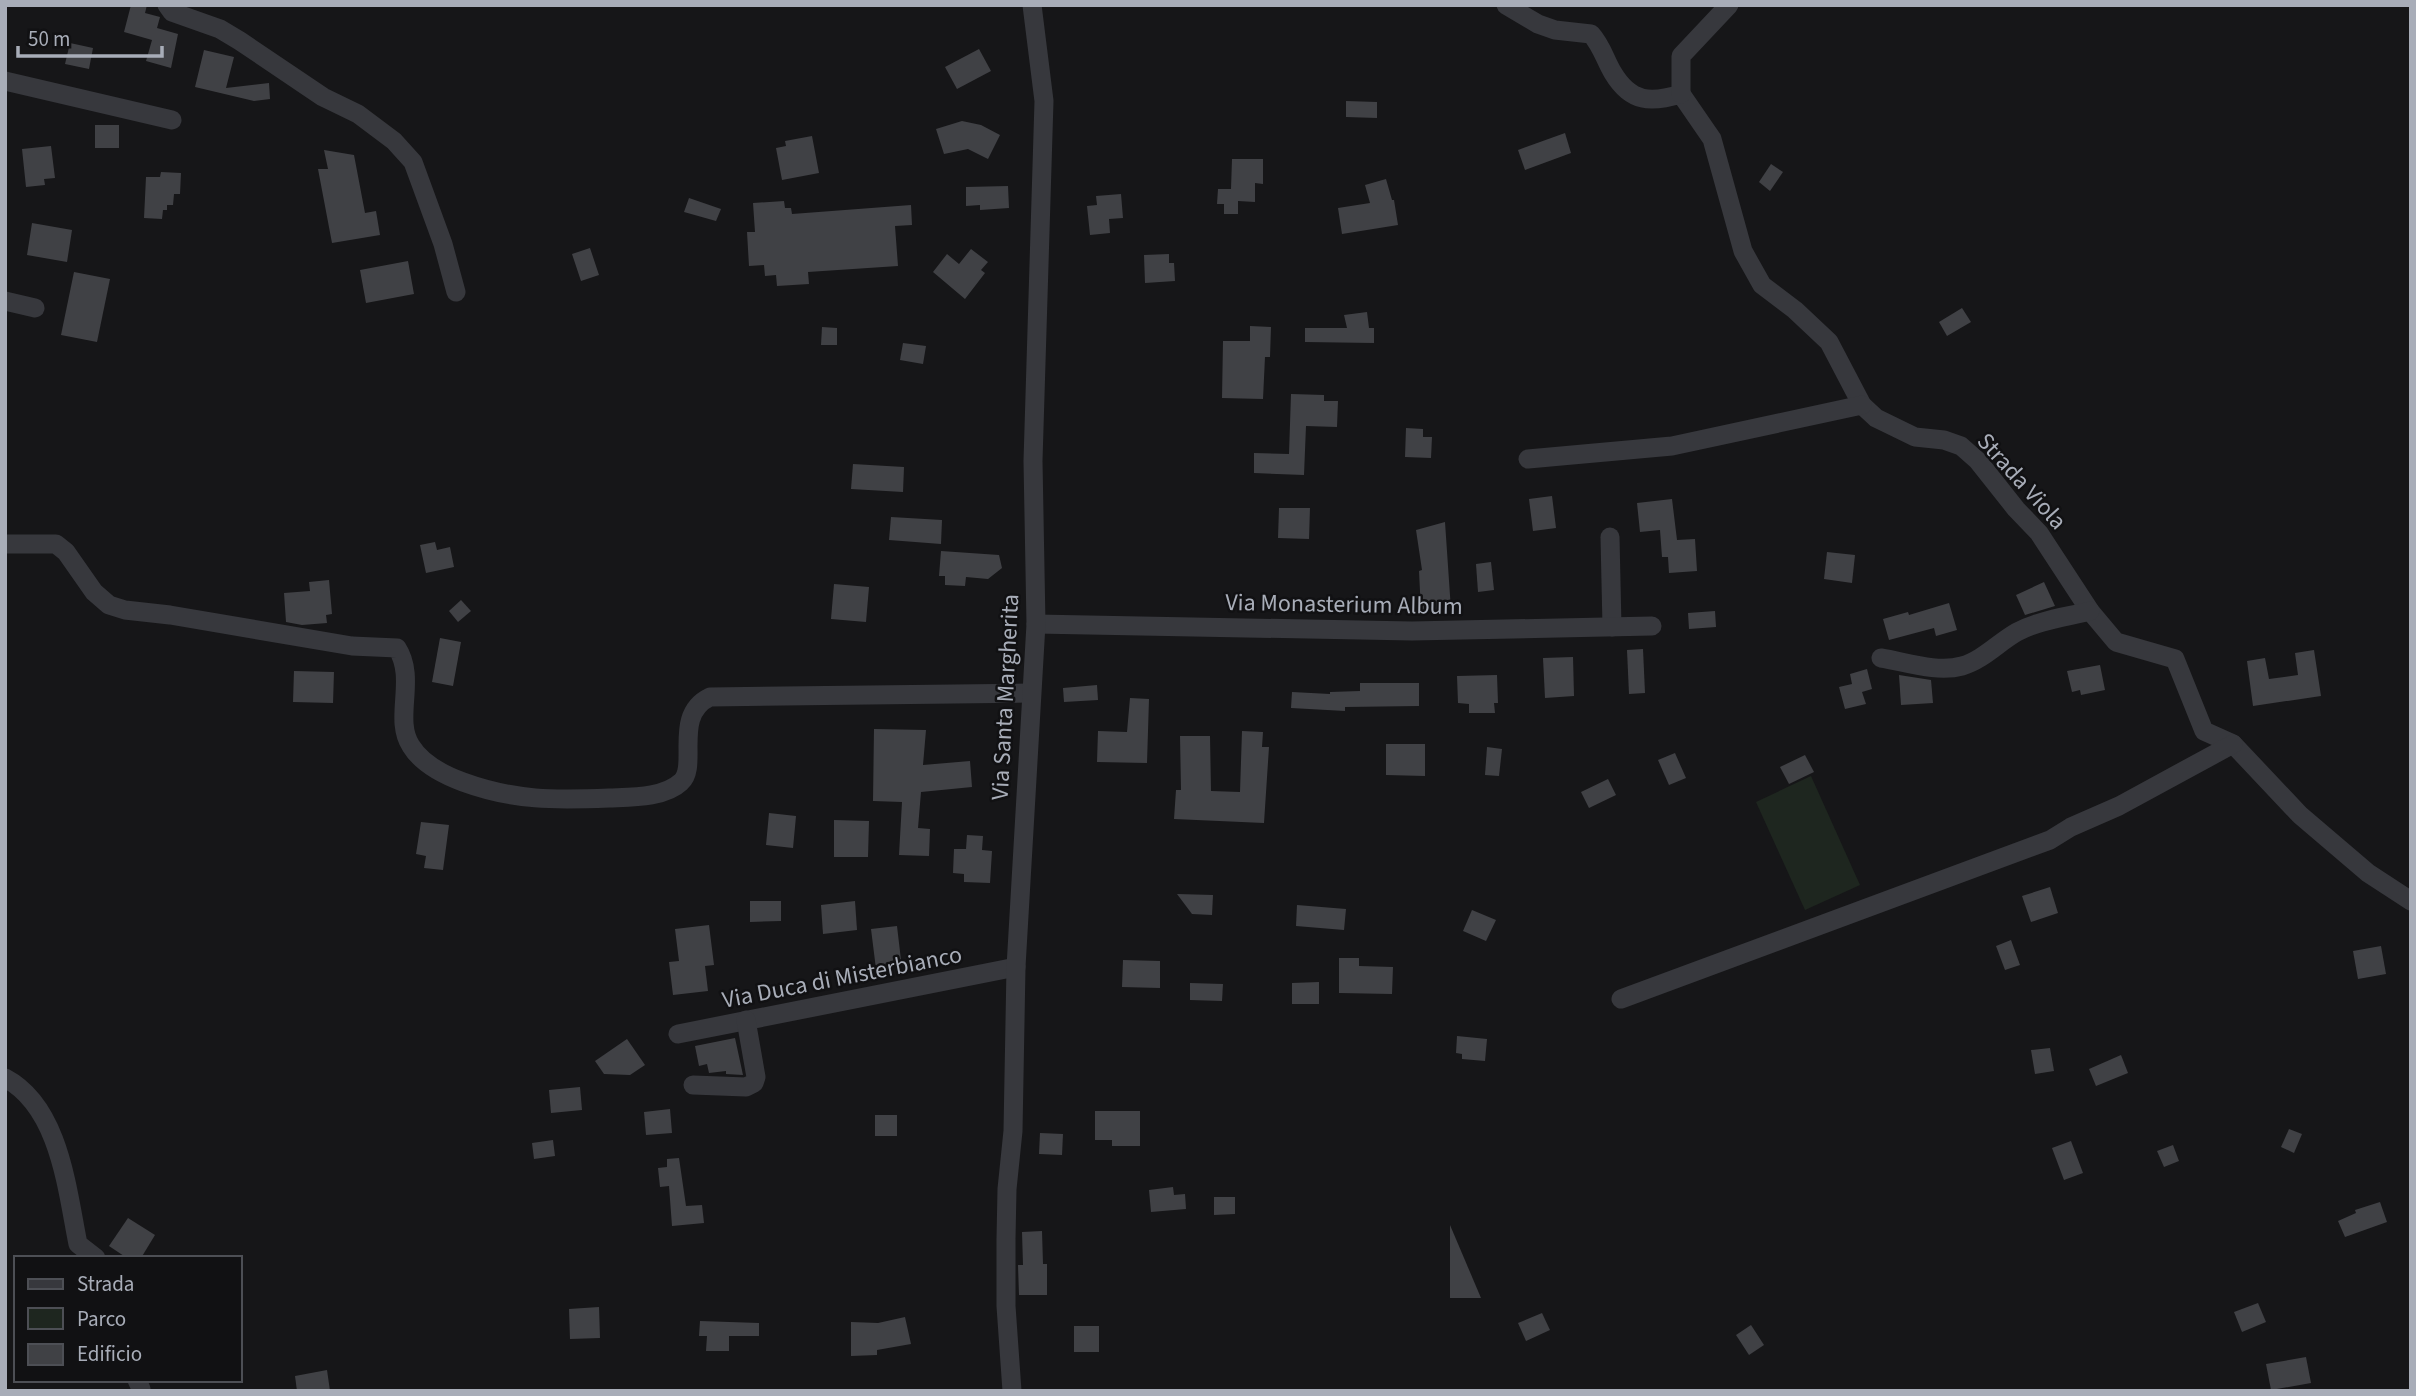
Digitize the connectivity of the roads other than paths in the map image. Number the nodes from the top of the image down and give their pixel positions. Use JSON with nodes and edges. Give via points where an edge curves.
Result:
{"nodes":[{"id":1,"x":167,"y":5,"type":"edge"},
{"id":2,"x":1031,"y":5,"type":"edge"},
{"id":3,"x":1506,"y":5,"type":"edge"},
{"id":4,"x":1729,"y":5,"type":"edge"},
{"id":5,"x":5,"y":81,"type":"edge"},
{"id":6,"x":1681,"y":94,"type":"junction"},
{"id":7,"x":172,"y":120,"type":"dead end"},
{"id":8,"x":456,"y":292,"type":"dead end"},
{"id":9,"x":5,"y":301,"type":"edge"},
{"id":10,"x":35,"y":308,"type":"dead end"},
{"id":11,"x":1862,"y":405,"type":"junction"},
{"id":12,"x":1528,"y":458,"type":"dead end"},
{"id":13,"x":1610,"y":537,"type":"dead end"},
{"id":14,"x":5,"y":544,"type":"edge"},
{"id":15,"x":2091,"y":611,"type":"junction"},
{"id":16,"x":1036,"y":624,"type":"junction"},
{"id":17,"x":1652,"y":626,"type":"dead end"},
{"id":18,"x":1612,"y":627,"type":"junction"},
{"id":19,"x":1881,"y":657,"type":"dead end"},
{"id":20,"x":1031,"y":693,"type":"junction"},
{"id":21,"x":2233,"y":744,"type":"junction"},
{"id":22,"x":2411,"y":901,"type":"edge"},
{"id":23,"x":1016,"y":967,"type":"junction"},
{"id":24,"x":1621,"y":999,"type":"dead end"},
{"id":25,"x":746,"y":1020,"type":"junction"},
{"id":26,"x":678,"y":1034,"type":"dead end"},
{"id":27,"x":5,"y":1078,"type":"edge"},
{"id":28,"x":693,"y":1085,"type":"dead end"},
{"id":29,"x":93,"y":1256,"type":"edge"},
{"id":30,"x":1012,"y":1391,"type":"edge"}],
"edges":[{"from":1,"to":8,"type":"street","via":[[172,12],[220,29],[394,141],[413,162]]},
{"from":2,"to":16,"type":"street","name":"Via Santa Margherita","via":[[1044,101],[1033,461]]},
{"from":3,"to":6,"type":"street","via":[[1555,30],[1591,34],[1623,88],[1643,99],[1658,101]]},
{"from":4,"to":6,"type":"street","via":[[1681,56]]},
{"from":5,"to":7,"type":"street"},
{"from":6,"to":11,"type":"street","name":"Strada Viola","via":[[1712,139],[1743,251],[1762,285],[1829,342]]},
{"from":9,"to":10,"type":"street"},
{"from":11,"to":12,"type":"street","via":[[1672,446]]},
{"from":11,"to":15,"type":"street","name":"Strada Viola","via":[[1876,418],[1915,437],[1961,446],[1978,461],[2039,533]]},
{"from":13,"to":18,"type":"street"},
{"from":14,"to":20,"type":"street","via":[[56,544],[94,592],[109,605],[125,610],[352,646],[397,648],[407,679],[404,712],[410,746],[446,775],[516,797],[620,797],[679,785],[685,778],[693,712],[709,697]]},
{"from":15,"to":19,"type":"street","via":[[2039,623],[1962,666],[1943,668]]},
{"from":15,"to":21,"type":"street","name":"Strada Viola","via":[[2116,642],[2175,659],[2204,731]]},
{"from":16,"to":18,"type":"street","name":"Via Monasterium Album","via":[[1412,631]]},
{"from":16,"to":20,"type":"street","name":"Via Santa Margherita"},
{"from":17,"to":18,"type":"street","name":"Via Monasterium Album"},
{"from":20,"to":23,"type":"street","name":"Via Santa Margherita"},
{"from":21,"to":22,"type":"street","name":"Strada Viola","via":[[2300,815],[2368,873]]},
{"from":21,"to":24,"type":"street","via":[[2050,840]]},
{"from":23,"to":25,"type":"street","name":"Via Duca di Misterbianco"},
{"from":23,"to":30,"type":"street","name":"Via Santa Margherita","via":[[1006,1239]]},
{"from":25,"to":26,"type":"street","name":"Via Duca di Misterbianco"},
{"from":25,"to":28,"type":"street","via":[[757,1077],[754,1083],[746,1087]]},
{"from":27,"to":29,"type":"street","via":[[34,1102],[53,1136],[78,1244]]}]}
